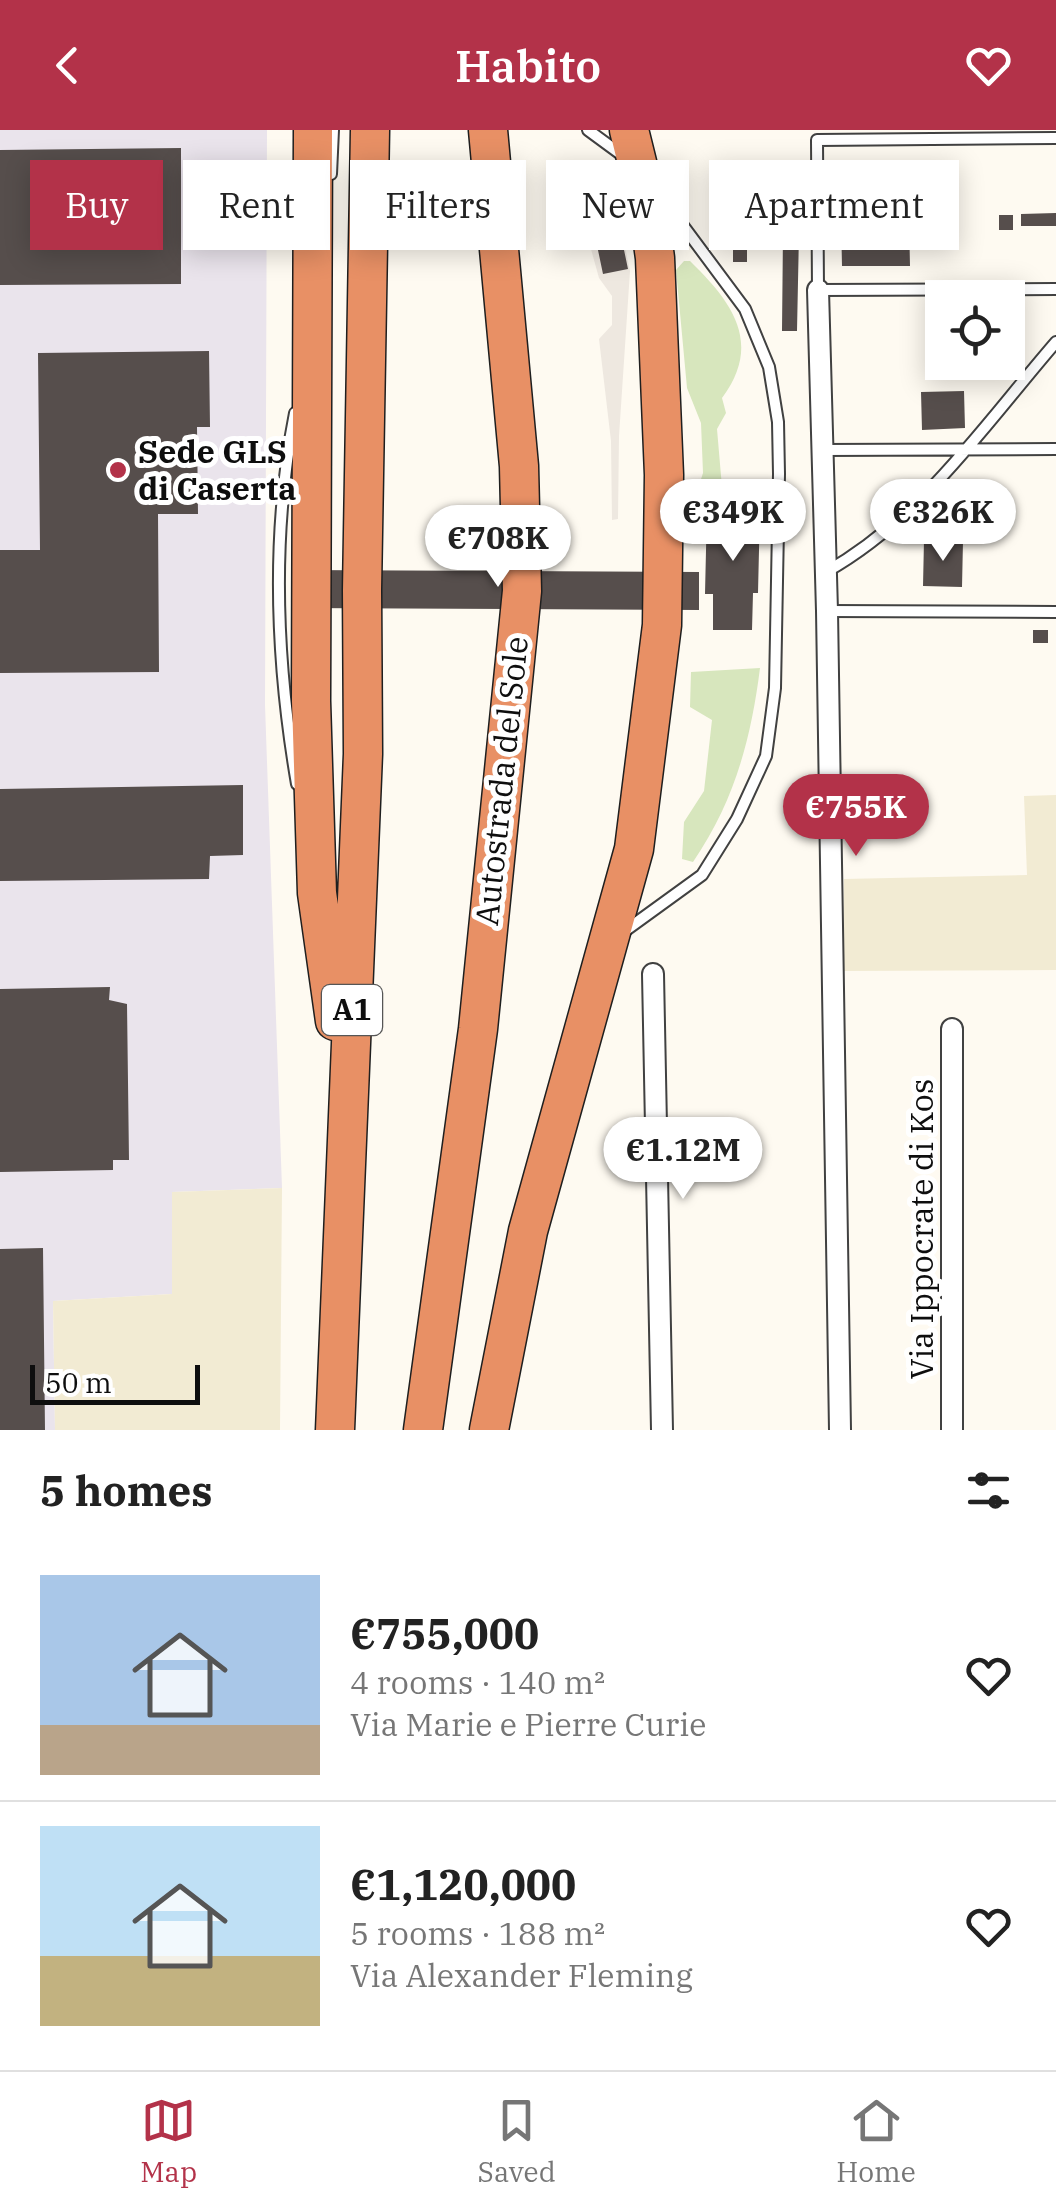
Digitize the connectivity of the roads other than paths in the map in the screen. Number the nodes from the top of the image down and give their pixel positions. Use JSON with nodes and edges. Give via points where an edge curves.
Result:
{"nodes":[{"id":1,"x":313,"y":130,"type":"edge"},
{"id":2,"x":333,"y":130,"type":"edge"},
{"id":3,"x":370,"y":130,"type":"edge"},
{"id":4,"x":488,"y":130,"type":"edge"},
{"id":5,"x":588,"y":130,"type":"edge"},
{"id":6,"x":629,"y":130,"type":"edge"},
{"id":7,"x":1056,"y":138,"type":"edge"},
{"id":8,"x":629,"y":160,"type":"edge"},
{"id":9,"x":636,"y":160,"type":"edge"},
{"id":10,"x":330,"y":188,"type":"dead end"},
{"id":11,"x":689,"y":234,"type":"edge"},
{"id":12,"x":323,"y":250,"type":"edge"},
{"id":13,"x":654,"y":250,"type":"edge"},
{"id":14,"x":1056,"y":289,"type":"edge"},
{"id":15,"x":818,"y":290,"type":"junction"},
{"id":16,"x":311,"y":335,"type":"junction"},
{"id":17,"x":1056,"y":342,"type":"edge"},
{"id":18,"x":300,"y":389,"type":"dead end"},
{"id":19,"x":296,"y":407,"type":"dead end"},
{"id":20,"x":1056,"y":449,"type":"edge"},
{"id":21,"x":821,"y":450,"type":"junction"},
{"id":22,"x":965,"y":450,"type":"junction"},
{"id":23,"x":826,"y":572,"type":"junction"},
{"id":24,"x":827,"y":612,"type":"junction"},
{"id":25,"x":1056,"y":612,"type":"edge"},
{"id":26,"x":299,"y":799,"type":"dead end"},
{"id":27,"x":302,"y":819,"type":"dead end"},
{"id":28,"x":318,"y":893,"type":"junction"},
{"id":29,"x":608,"y":941,"type":"junction"},
{"id":30,"x":653,"y":974,"type":"dead end"},
{"id":31,"x":952,"y":1028,"type":"dead end"},
{"id":32,"x":346,"y":1105,"type":"junction"},
{"id":33,"x":335,"y":1430,"type":"edge"},
{"id":34,"x":423,"y":1430,"type":"edge"},
{"id":35,"x":489,"y":1430,"type":"edge"},
{"id":36,"x":662,"y":1430,"type":"edge"},
{"id":37,"x":840,"y":1430,"type":"edge"},
{"id":38,"x":952,"y":1430,"type":"edge"}],
"edges":[{"from":1,"to":16,"type":"highway"},
{"from":2,"to":10,"type":"lane"},
{"from":3,"to":32,"type":"highway","number":"A1","via":[[364,754]]},
{"from":4,"to":34,"type":"highway","name":"Autostrada del Sole","via":[[519,466],[522,590],[478,1028]]},
{"from":5,"to":8,"type":"lane"},
{"from":6,"to":9,"type":"highway"},
{"from":7,"to":15,"type":"lane","via":[[817,140]]},
{"from":11,"to":29,"type":"lane","via":[[736,296],[769,367],[778,422],[775,688],[766,756],[702,875]]},
{"from":12,"to":16,"type":"lane"},
{"from":13,"to":29,"type":"highway","via":[[664,475],[662,625],[634,850]]},
{"from":14,"to":15,"type":"lane"},
{"from":15,"to":21,"type":"street"},
{"from":16,"to":18,"type":"lane"},
{"from":16,"to":28,"type":"highway"},
{"from":17,"to":22,"type":"lane"},
{"from":19,"to":26,"type":"lane","via":[[282,489],[281,608],[282,685]]},
{"from":20,"to":22,"type":"lane"},
{"from":21,"to":22,"type":"lane"},
{"from":21,"to":23,"type":"street"},
{"from":22,"to":23,"type":"lane","via":[[912,509]]},
{"from":23,"to":24,"type":"street"},
{"from":24,"to":25,"type":"lane"},
{"from":24,"to":37,"type":"street"},
{"from":27,"to":28,"type":"lane"},
{"from":28,"to":32,"type":"highway"},
{"from":29,"to":35,"type":"highway","via":[[528,1231]]},
{"from":30,"to":36,"type":"street"},
{"from":31,"to":38,"type":"street","name":"Via Ippocrate di Kos"},
{"from":32,"to":33,"type":"highway","number":"A1"}]}
